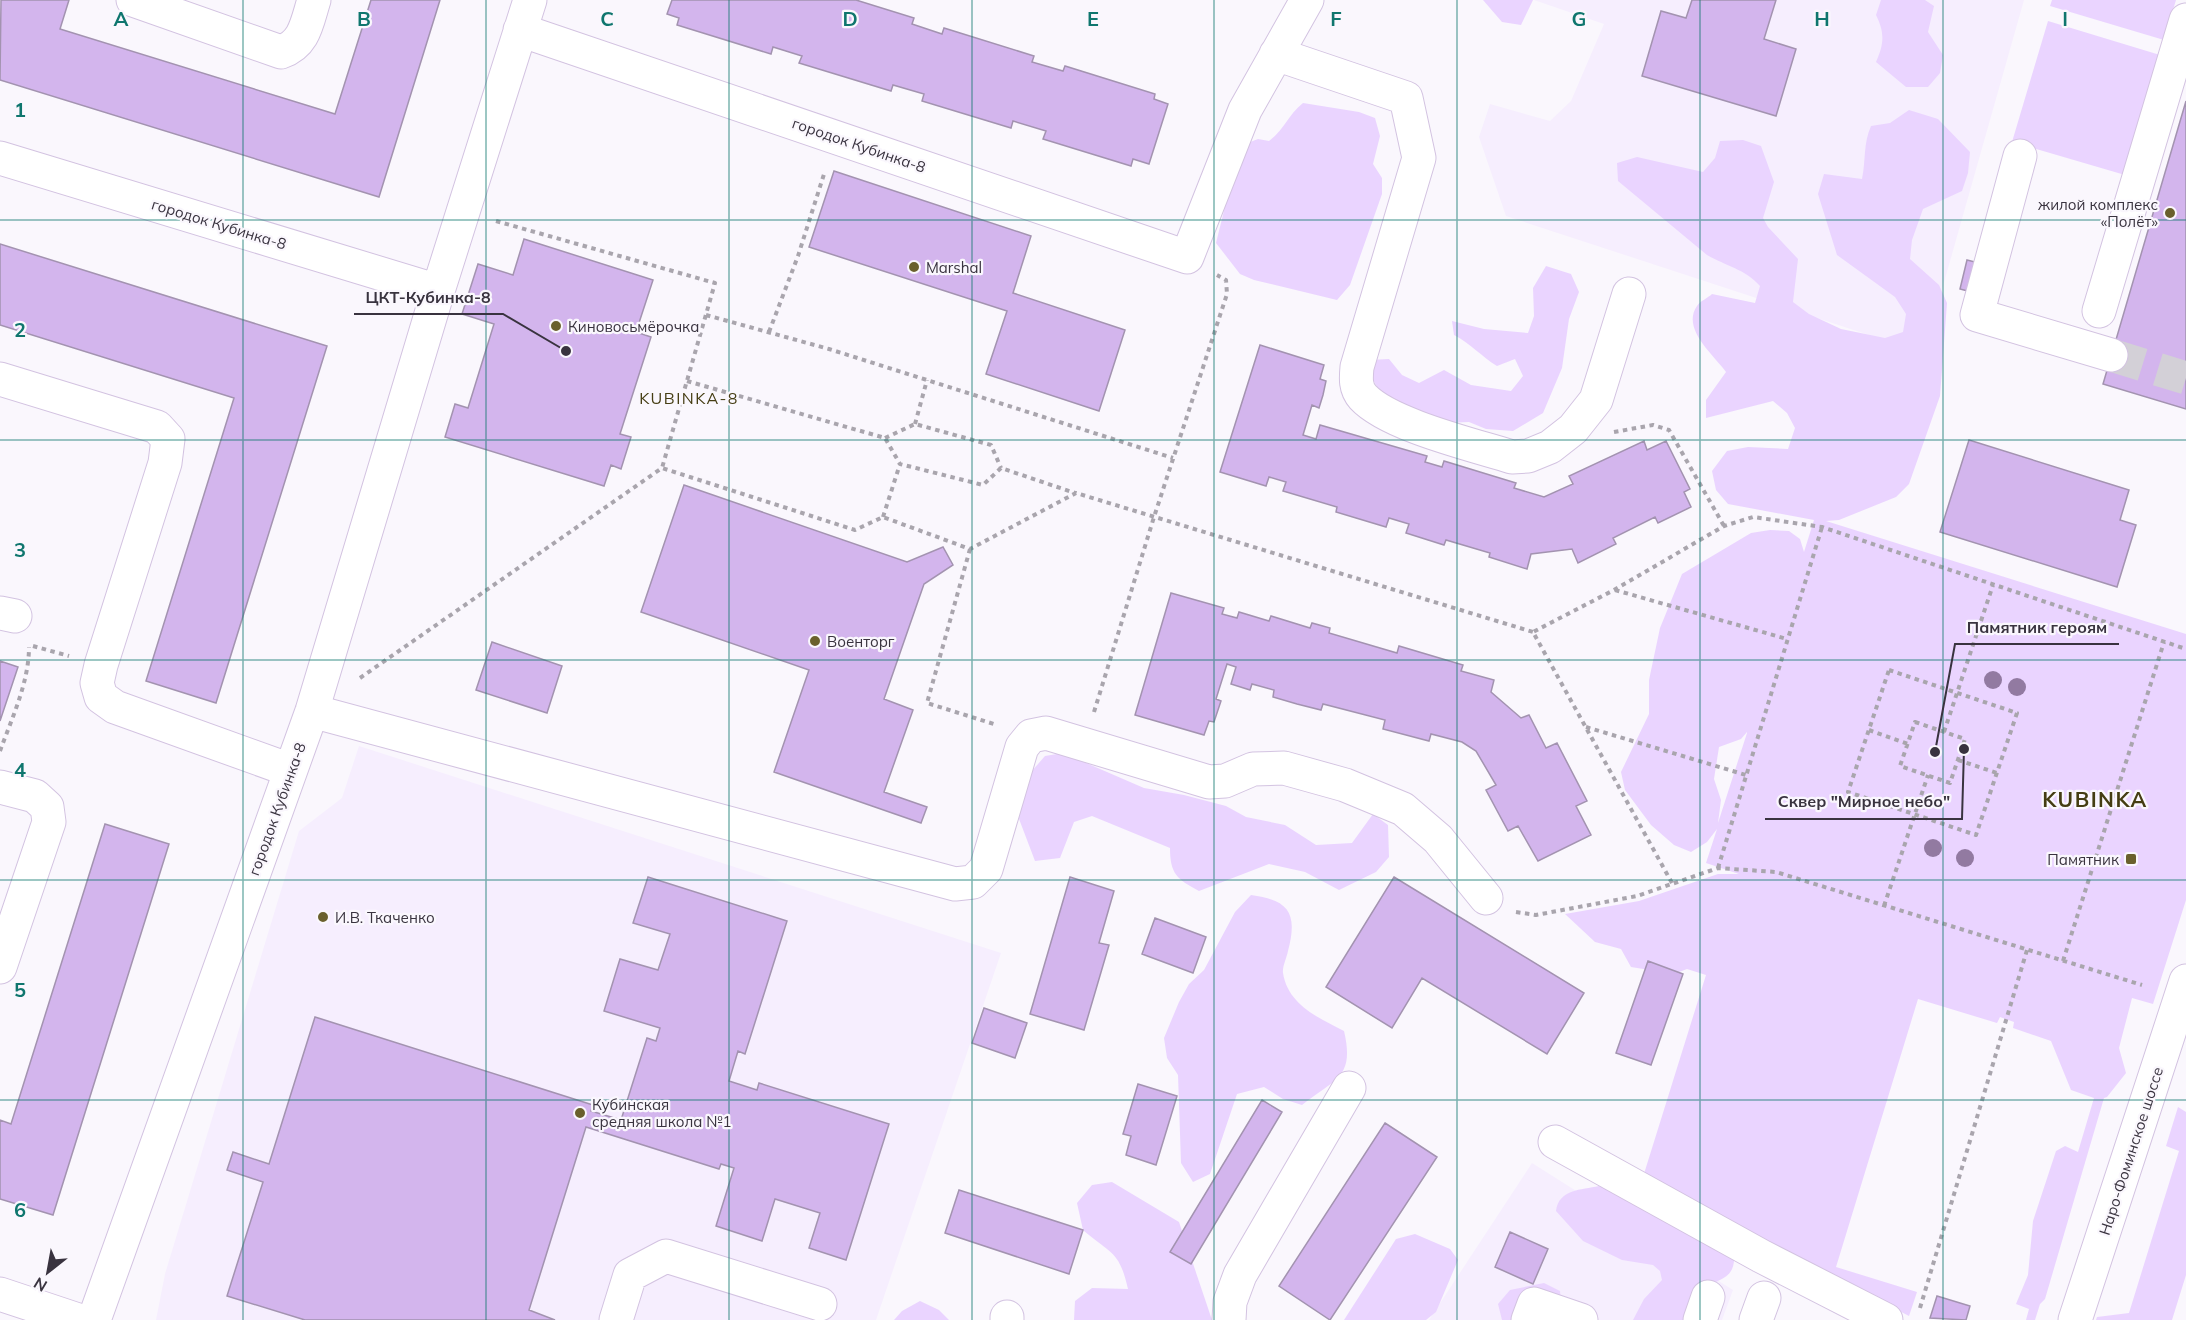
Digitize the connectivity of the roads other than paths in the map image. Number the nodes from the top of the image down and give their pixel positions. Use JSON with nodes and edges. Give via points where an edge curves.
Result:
{"nodes":[{"id":1,"x":133,"y":0,"type":"edge"},
{"id":2,"x":314,"y":0,"type":"edge"},
{"id":3,"x":1307,"y":0,"type":"edge"},
{"id":4,"x":525,"y":15,"type":"edge"},
{"id":5,"x":2186,"y":20,"type":"edge"},
{"id":6,"x":1276,"y":54,"type":"junction"},
{"id":7,"x":2020,"y":156,"type":"dead end"},
{"id":8,"x":0,"y":158,"type":"edge"},
{"id":9,"x":438,"y":291,"type":"junction"},
{"id":10,"x":1629,"y":294,"type":"dead end"},
{"id":11,"x":2099,"y":311,"type":"dead end"},
{"id":12,"x":2111,"y":355,"type":"tunnel mouth"},
{"id":13,"x":0,"y":379,"type":"edge"},
{"id":14,"x":312,"y":711,"type":"junction"},
{"id":15,"x":290,"y":770,"type":"junction"},
{"id":16,"x":0,"y":787,"type":"edge"},
{"id":17,"x":1486,"y":898,"type":"road end"},
{"id":18,"x":0,"y":967,"type":"edge"},
{"id":19,"x":2186,"y":981,"type":"edge"},
{"id":20,"x":1349,"y":1088,"type":"dead end"},
{"id":21,"x":1555,"y":1142,"type":"dead end"},
{"id":22,"x":0,"y":1294,"type":"edge"},
{"id":23,"x":820,"y":1304,"type":"dead end"},
{"id":24,"x":78,"y":1320,"type":"edge"},
{"id":25,"x":94,"y":1320,"type":"edge"},
{"id":26,"x":616,"y":1320,"type":"edge"},
{"id":27,"x":1229,"y":1320,"type":"edge"},
{"id":28,"x":1528,"y":1320,"type":"edge"},
{"id":29,"x":1581,"y":1320,"type":"edge"},
{"id":30,"x":1886,"y":1320,"type":"edge"},
{"id":31,"x":2075,"y":1320,"type":"edge"}],
"edges":[{"from":1,"to":2,"type":"street","via":[[281,52],[293,48],[303,34]]},
{"from":3,"to":6,"type":"street"},
{"from":4,"to":6,"type":"street","name":"городок Кубинка-8","via":[[836,137],[1187,257],[1245,110]]},
{"from":4,"to":9,"type":"street","name":"городок Кубинка-8"},
{"from":5,"to":11,"type":"street"},
{"from":6,"to":10,"type":"street","via":[[1406,98],[1419,158],[1357,367],[1356,383],[1363,396],[1403,421],[1512,458],[1528,456],[1550,447],[1573,429],[1596,400]]},
{"from":7,"to":12,"type":"street","via":[[1977,315]]},
{"from":8,"to":9,"type":"street","name":"городок Кубинка-8"},
{"from":9,"to":14,"type":"street","name":"городок Кубинка-8"},
{"from":13,"to":15,"type":"street","via":[[157,427],[168,439],[165,463],[101,665],[101,697],[115,707]]},
{"from":14,"to":15,"type":"street","name":"городок Кубинка-8"},
{"from":14,"to":17,"type":"street","via":[[955,884],[973,882],[986,869],[1023,747],[1031,736],[1047,733],[1209,782],[1225,781],[1253,769],[1284,768],[1345,785],[1403,808],[1438,839]]},
{"from":15,"to":25,"type":"street","name":"городок Кубинка-8"},
{"from":16,"to":18,"type":"street","via":[[34,796],[47,807],[49,822]]},
{"from":19,"to":31,"type":"street","name":"Наро-Фоминское шоссе"},
{"from":20,"to":27,"type":"street","via":[[1240,1275],[1230,1302]]},
{"from":21,"to":30,"type":"street"},
{"from":22,"to":24,"type":"street"},
{"from":23,"to":26,"type":"street","via":[[666,1256],[630,1275]]},
{"from":28,"to":29,"type":"street","via":[[1534,1304]]}]}
